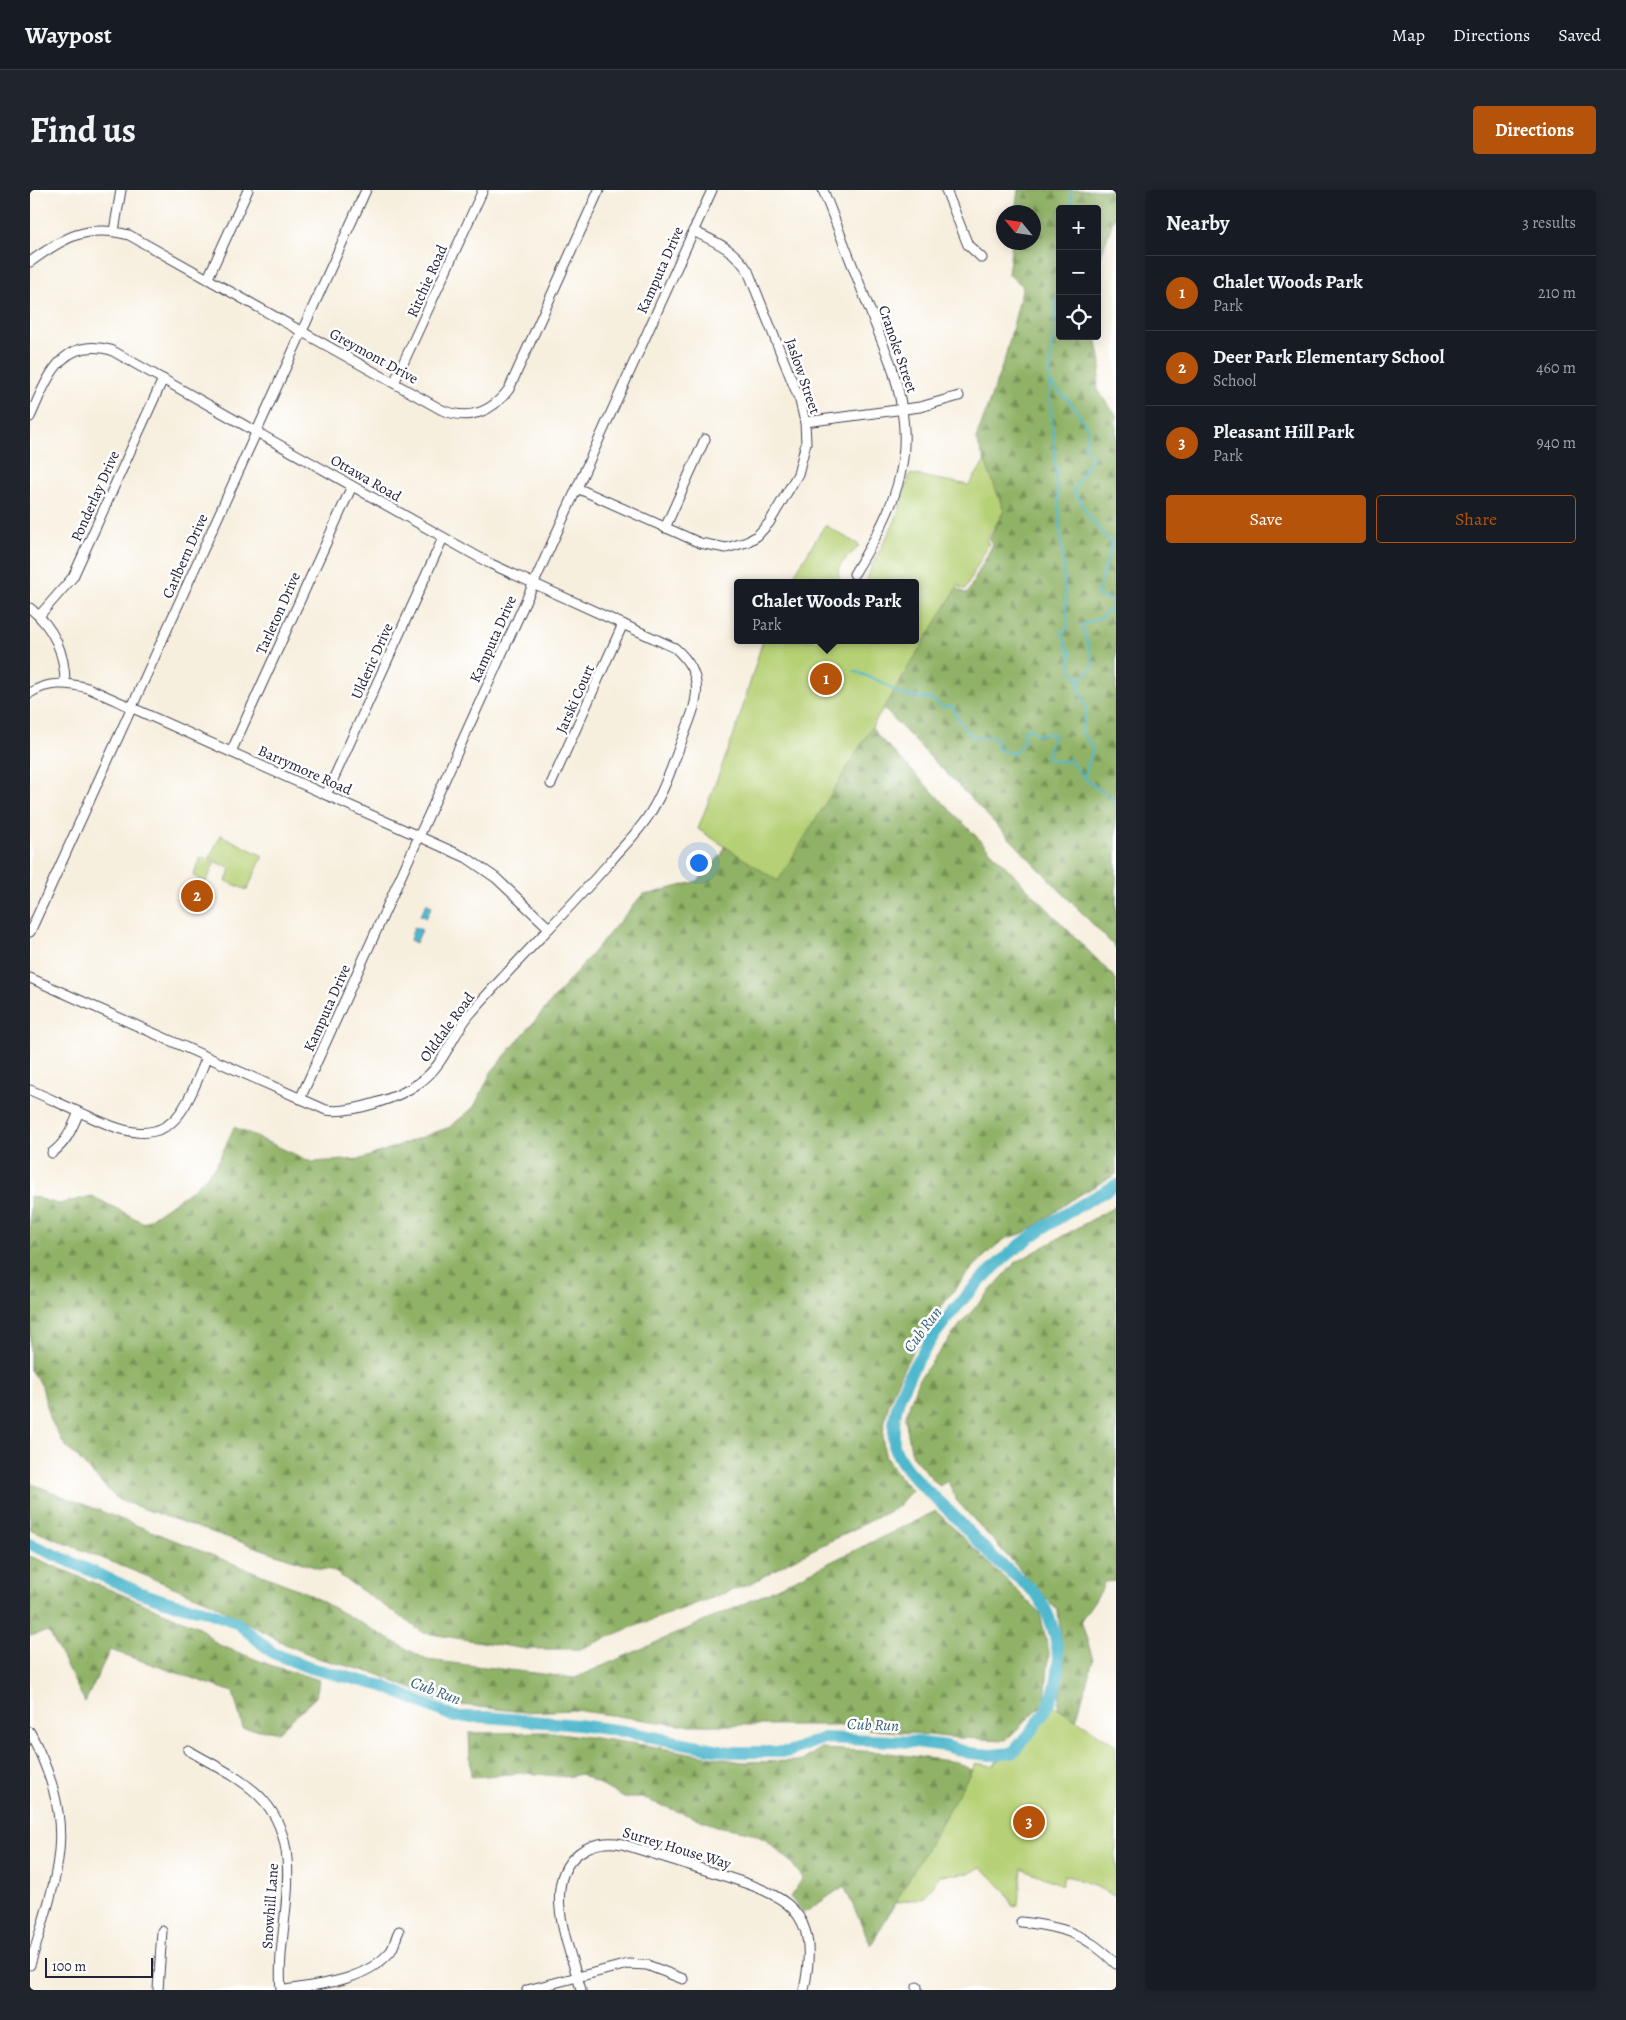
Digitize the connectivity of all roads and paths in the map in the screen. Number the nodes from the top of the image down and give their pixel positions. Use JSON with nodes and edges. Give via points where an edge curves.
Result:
{"nodes":[{"id":1,"x":121,"y":190,"type":"edge"},
{"id":2,"x":248,"y":190,"type":"edge"},
{"id":3,"x":366,"y":190,"type":"edge"},
{"id":4,"x":483,"y":190,"type":"edge"},
{"id":5,"x":599,"y":190,"type":"edge"},
{"id":6,"x":712,"y":190,"type":"edge"},
{"id":7,"x":823,"y":190,"type":"edge"},
{"id":8,"x":946,"y":190,"type":"edge"},
{"id":9,"x":114,"y":231,"type":"junction"},
{"id":10,"x":693,"y":231,"type":"junction"},
{"id":11,"x":982,"y":258,"type":"dead end"},
{"id":12,"x":30,"y":262,"type":"edge"},
{"id":13,"x":208,"y":278,"type":"junction"},
{"id":14,"x":302,"y":332,"type":"junction"},
{"id":15,"x":163,"y":378,"type":"junction"},
{"id":16,"x":394,"y":383,"type":"junction"},
{"id":17,"x":959,"y":396,"type":"dead end"},
{"id":18,"x":903,"y":409,"type":"junction"},
{"id":19,"x":30,"y":417,"type":"edge"},
{"id":20,"x":806,"y":422,"type":"junction"},
{"id":21,"x":256,"y":431,"type":"junction"},
{"id":22,"x":706,"y":439,"type":"dead end"},
{"id":23,"x":352,"y":486,"type":"junction"},
{"id":24,"x":577,"y":488,"type":"junction"},
{"id":25,"x":665,"y":528,"type":"junction"},
{"id":26,"x":444,"y":538,"type":"junction"},
{"id":27,"x":854,"y":574,"type":"dead end"},
{"id":28,"x":533,"y":584,"type":"junction"},
{"id":29,"x":30,"y":608,"type":"edge"},
{"id":30,"x":39,"y":616,"type":"junction"},
{"id":31,"x":623,"y":624,"type":"junction"},
{"id":32,"x":64,"y":683,"type":"junction"},
{"id":33,"x":697,"y":691,"type":"joint"},
{"id":34,"x":30,"y":693,"type":"edge"},
{"id":35,"x":132,"y":708,"type":"junction"},
{"id":36,"x":231,"y":752,"type":"junction"},
{"id":37,"x":551,"y":784,"type":"dead end"},
{"id":38,"x":326,"y":795,"type":"junction"},
{"id":39,"x":419,"y":837,"type":"junction"},
{"id":40,"x":550,"y":928,"type":"junction"},
{"id":41,"x":30,"y":932,"type":"edge"},
{"id":42,"x":30,"y":978,"type":"edge"},
{"id":43,"x":207,"y":1057,"type":"junction"},
{"id":44,"x":30,"y":1090,"type":"edge"},
{"id":45,"x":300,"y":1099,"type":"junction"},
{"id":46,"x":79,"y":1112,"type":"junction"},
{"id":47,"x":52,"y":1153,"type":"dead end"},
{"id":48,"x":30,"y":1732,"type":"edge"},
{"id":49,"x":188,"y":1750,"type":"dead end"},
{"id":50,"x":1021,"y":1922,"type":"dead end"},
{"id":51,"x":162,"y":1931,"type":"dead end"},
{"id":52,"x":399,"y":1931,"type":"dead end"},
{"id":53,"x":30,"y":1964,"type":"edge"},
{"id":54,"x":1116,"y":1964,"type":"edge"},
{"id":55,"x":578,"y":1976,"type":"junction"},
{"id":56,"x":683,"y":1979,"type":"dead end"},
{"id":57,"x":158,"y":1990,"type":"edge"},
{"id":58,"x":281,"y":1990,"type":"edge"},
{"id":59,"x":286,"y":1990,"type":"edge"},
{"id":60,"x":527,"y":1990,"type":"edge"},
{"id":61,"x":581,"y":1990,"type":"edge"},
{"id":62,"x":804,"y":1990,"type":"edge"}],
"edges":[{"from":1,"to":9,"type":"street"},
{"from":2,"to":13,"type":"street"},
{"from":3,"to":14,"type":"street","name":"Carlbern Drive"},
{"from":4,"to":16,"type":"street","name":"Ritchie Road"},
{"from":5,"to":16,"type":"street","name":"Greymont Drive","via":[[516,374],[502,398],[482,412],[458,415],[442,410]]},
{"from":6,"to":10,"type":"street","name":"Kamputa Drive"},
{"from":7,"to":18,"type":"street","name":"Cranoke Street","via":[[892,368]]},
{"from":8,"to":11,"type":"street","via":[[968,245]]},
{"from":9,"to":12,"type":"street","name":"Greymont Drive","via":[[85,232],[67,237]]},
{"from":9,"to":13,"type":"street","name":"Greymont Drive","via":[[140,240]]},
{"from":10,"to":20,"type":"street","name":"Jaslow Street","via":[[729,248],[748,271]]},
{"from":10,"to":24,"type":"street","name":"Kamputa Drive"},
{"from":13,"to":14,"type":"street","name":"Greymont Drive"},
{"from":14,"to":16,"type":"street","name":"Greymont Drive"},
{"from":14,"to":21,"type":"street","name":"Carlbern Drive"},
{"from":15,"to":19,"type":"street","name":"Ottawa Road","via":[[111,350],[80,349],[54,367]]},
{"from":15,"to":21,"type":"street","name":"Ottawa Road"},
{"from":15,"to":30,"type":"street","name":"Ponderlay Drive","via":[[73,577]]},
{"from":17,"to":18,"type":"street"},
{"from":18,"to":20,"type":"street"},
{"from":18,"to":27,"type":"street","name":"Cranoke Street","via":[[905,443],[896,494],[880,532]]},
{"from":20,"to":25,"type":"street","name":"Jaslow Street","via":[[805,451],[798,474],[769,523],[757,536],[736,546],[716,547]]},
{"from":21,"to":23,"type":"street","name":"Ottawa Road"},
{"from":21,"to":35,"type":"street","name":"Carlbern Drive"},
{"from":22,"to":25,"type":"street"},
{"from":23,"to":26,"type":"street","name":"Ottawa Road"},
{"from":23,"to":36,"type":"street","name":"Tarleton Drive"},
{"from":24,"to":25,"type":"street","name":"Jaslow Street"},
{"from":24,"to":28,"type":"street","name":"Kamputa Drive"},
{"from":26,"to":28,"type":"street","name":"Ottawa Road"},
{"from":26,"to":38,"type":"street","name":"Ulderic Drive"},
{"from":28,"to":31,"type":"street","name":"Ottawa Road"},
{"from":28,"to":39,"type":"street","name":"Kamputa Drive"},
{"from":29,"to":30,"type":"street"},
{"from":30,"to":32,"type":"street","via":[[53,634],[61,653]]},
{"from":31,"to":33,"type":"street","name":"Ottawa Road","via":[[670,646],[683,656],[694,672]]},
{"from":31,"to":37,"type":"street","name":"Jarski Court"},
{"from":32,"to":34,"type":"street","name":"Barrymore Road","via":[[48,685]]},
{"from":32,"to":35,"type":"street","name":"Barrymore Road","via":[[88,688]]},
{"from":33,"to":40,"type":"street","name":"Olddale Road","via":[[694,709],[652,812]]},
{"from":35,"to":36,"type":"street","name":"Barrymore Road"},
{"from":35,"to":41,"type":"street","name":"Carlbern Drive"},
{"from":36,"to":38,"type":"street","name":"Barrymore Road"},
{"from":38,"to":39,"type":"street","name":"Barrymore Road"},
{"from":39,"to":40,"type":"street","name":"Barrymore Road","via":[[485,869]]},
{"from":39,"to":45,"type":"street","name":"Kamputa Drive"},
{"from":40,"to":45,"type":"street","name":"Olddale Road","via":[[469,1015],[441,1062],[419,1084],[348,1111],[326,1110]]},
{"from":42,"to":43,"type":"street","name":"Olddale Road"},
{"from":43,"to":45,"type":"street","name":"Olddale Road"},
{"from":43,"to":46,"type":"street","via":[[182,1112],[161,1129],[141,1134],[128,1132]]},
{"from":44,"to":46,"type":"street"},
{"from":46,"to":47,"type":"street","via":[[68,1137]]},
{"from":48,"to":53,"type":"street","via":[[54,1788],[61,1835],[56,1876]]},
{"from":49,"to":58,"type":"street","name":"Snowhill Lane","via":[[253,1791],[264,1801],[279,1825],[286,1848],[287,1871],[279,1972]]},
{"from":50,"to":54,"type":"street","via":[[1067,1930],[1093,1943]]},
{"from":51,"to":57,"type":"street"},
{"from":52,"to":59,"type":"street","via":[[391,1950],[362,1972],[333,1982]]},
{"from":55,"to":56,"type":"street","via":[[635,1964],[660,1968]]},
{"from":55,"to":60,"type":"street"},
{"from":55,"to":61,"type":"street","name":"Surrey House Way"},
{"from":55,"to":62,"type":"street","name":"Surrey House Way","via":[[559,1906],[562,1876],[567,1865],[581,1852],[596,1844],[617,1843],[758,1887],[784,1900],[802,1923],[809,1942],[810,1958]]}]}
